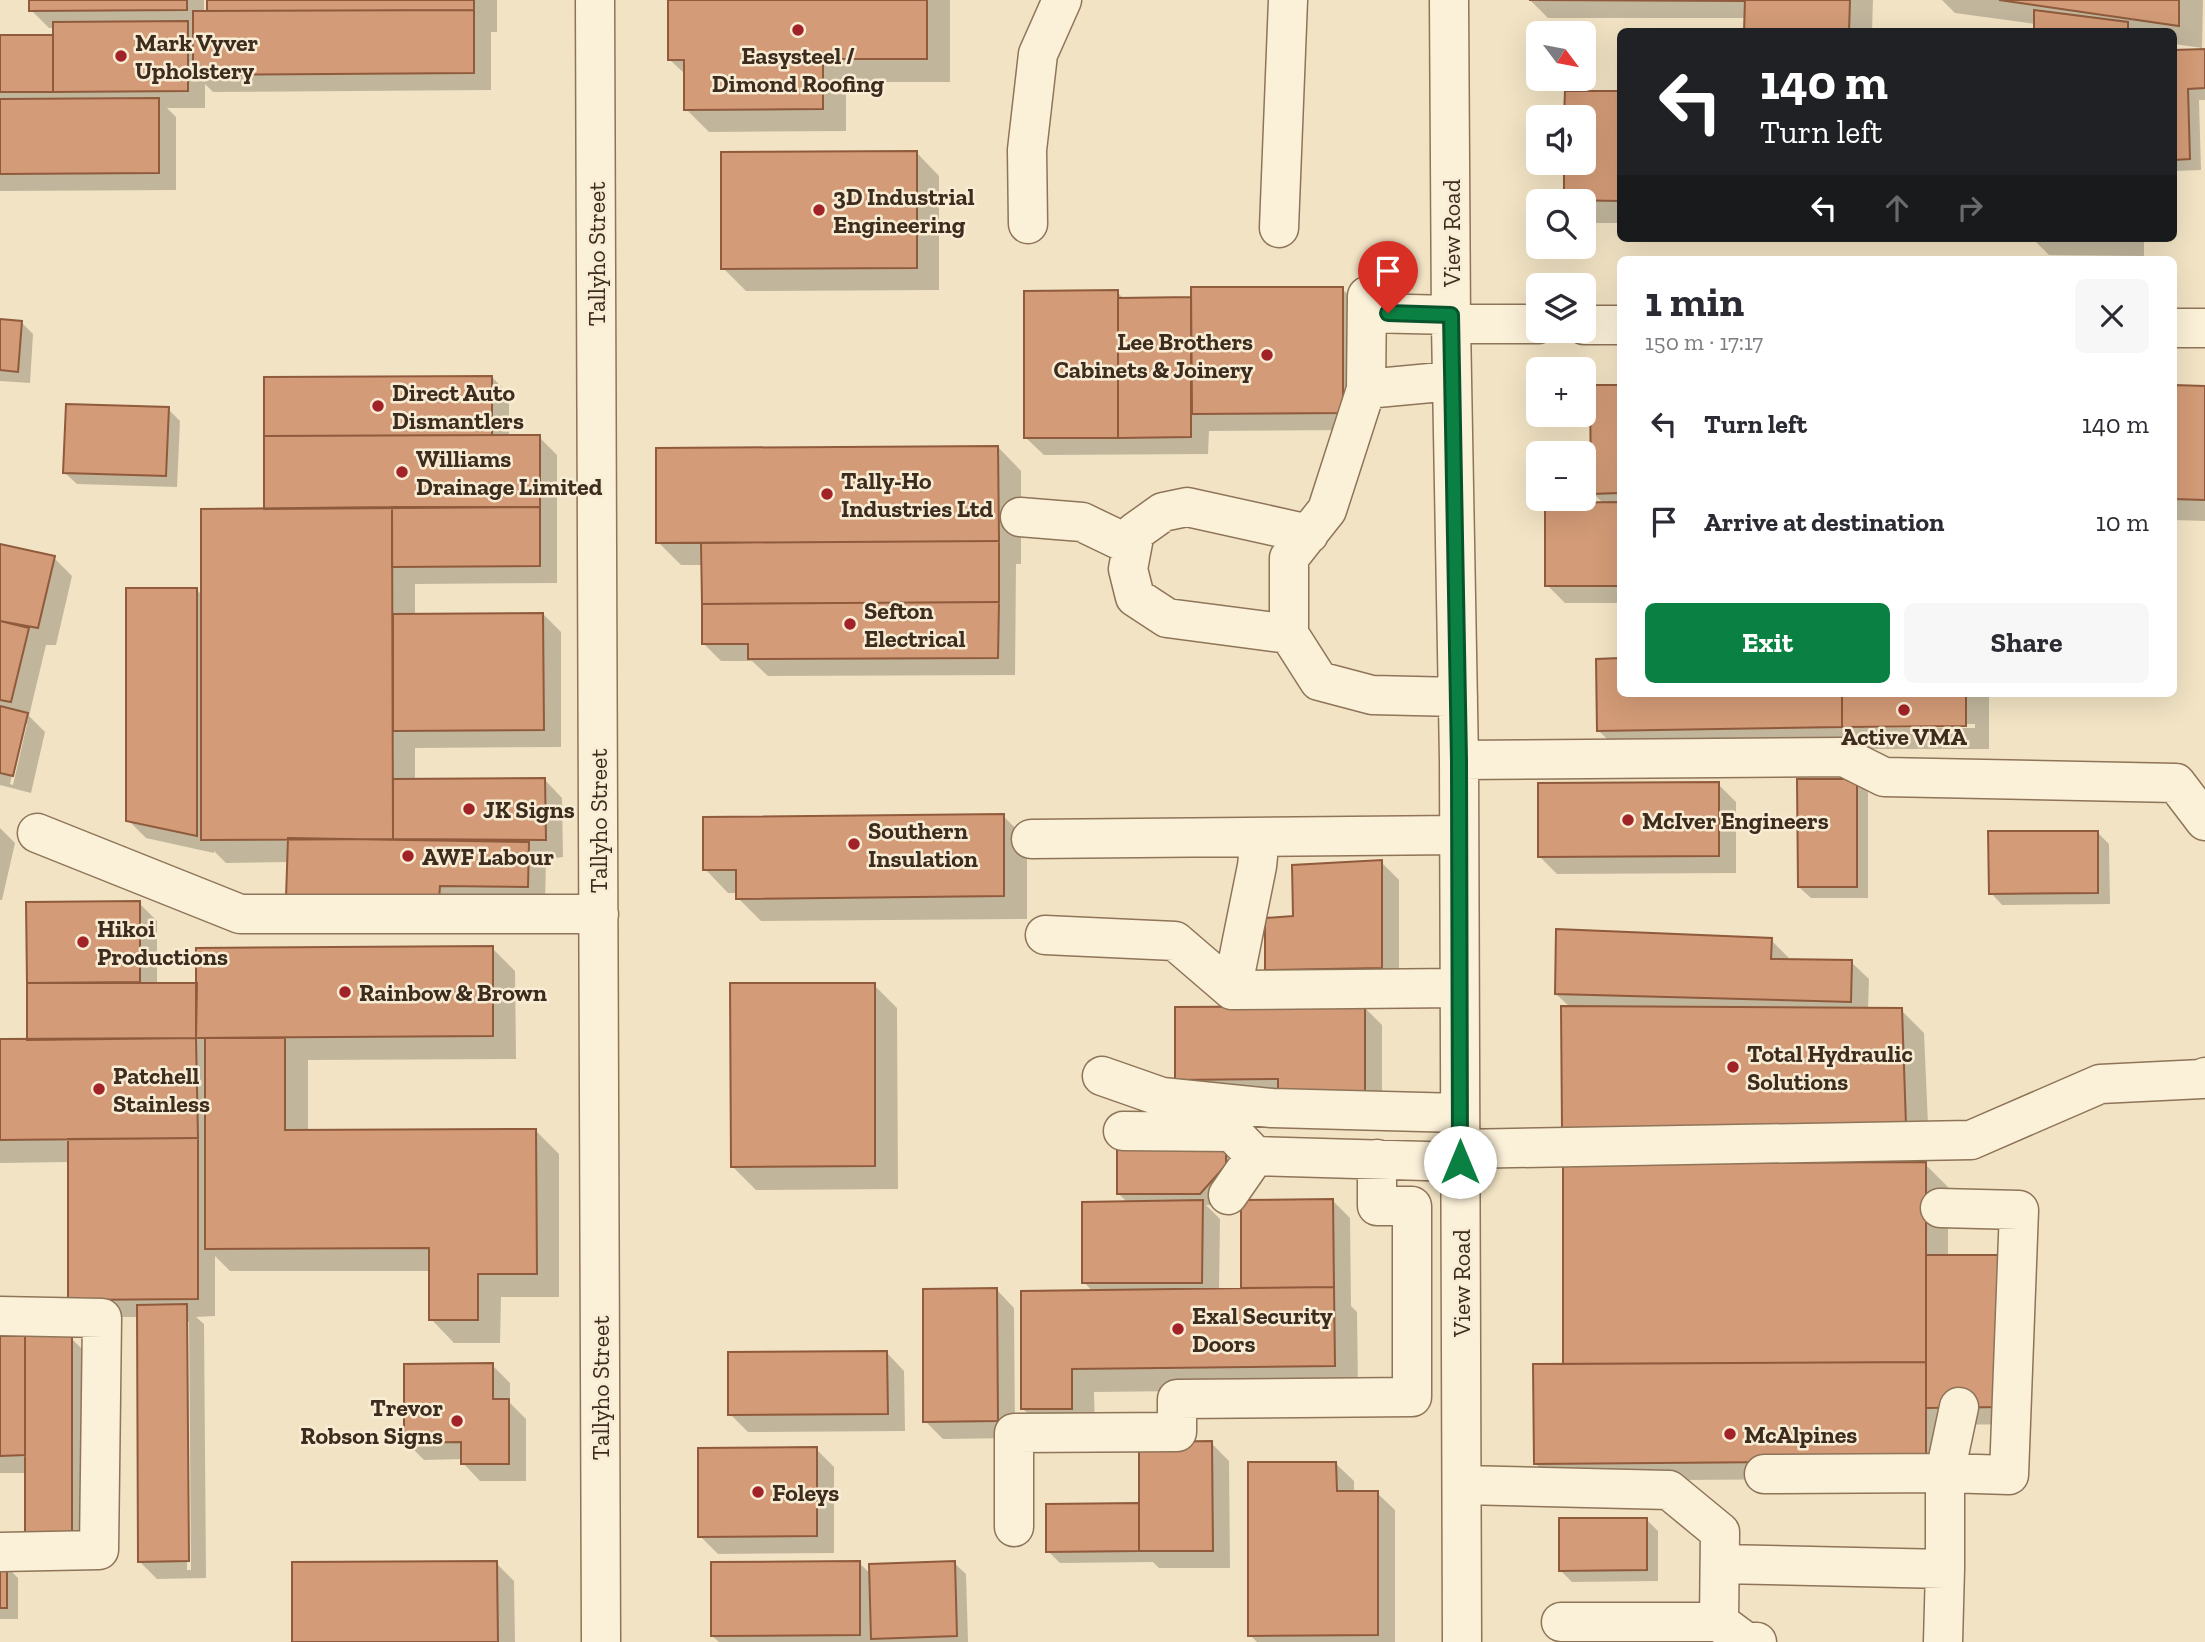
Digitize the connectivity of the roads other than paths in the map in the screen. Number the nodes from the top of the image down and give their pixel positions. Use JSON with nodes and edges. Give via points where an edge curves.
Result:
{"nodes":[{"id":1,"x":595,"y":0,"type":"edge"},
{"id":2,"x":1062,"y":0,"type":"edge"},
{"id":3,"x":1289,"y":0,"type":"edge"},
{"id":4,"x":1449,"y":0,"type":"edge"},
{"id":5,"x":1028,"y":224,"type":"dead end"},
{"id":6,"x":1279,"y":228,"type":"dead end"},
{"id":7,"x":1451,"y":319,"type":"junction"},
{"id":8,"x":1526,"y":323,"type":"edge"},
{"id":9,"x":1596,"y":324,"type":"edge"},
{"id":10,"x":1617,"y":325,"type":"edge"},
{"id":11,"x":2177,"y":328,"type":"edge"},
{"id":12,"x":2205,"y":328,"type":"edge"},
{"id":13,"x":1452,"y":381,"type":"junction"},
{"id":14,"x":1366,"y":389,"type":"junction"},
{"id":15,"x":1020,"y":517,"type":"dead end"},
{"id":16,"x":1309,"y":534,"type":"junction"},
{"id":17,"x":1132,"y":546,"type":"junction"},
{"id":18,"x":1289,"y":634,"type":"junction"},
{"id":19,"x":1458,"y":696,"type":"junction"},
{"id":20,"x":1459,"y":760,"type":"junction"},
{"id":21,"x":2205,"y":821,"type":"edge"},
{"id":22,"x":37,"y":833,"type":"dead end"},
{"id":23,"x":1459,"y":835,"type":"junction"},
{"id":24,"x":1260,"y":837,"type":"junction"},
{"id":25,"x":1031,"y":839,"type":"dead end"},
{"id":26,"x":598,"y":914,"type":"junction"},
{"id":27,"x":1045,"y":935,"type":"dead end"},
{"id":28,"x":1459,"y":988,"type":"junction"},
{"id":29,"x":1232,"y":990,"type":"junction"},
{"id":30,"x":1102,"y":1076,"type":"dead end"},
{"id":31,"x":2205,"y":1077,"type":"edge"},
{"id":32,"x":1123,"y":1131,"type":"dead end"},
{"id":33,"x":1460,"y":1141,"type":"junction"},
{"id":34,"x":1255,"y":1156,"type":"junction"},
{"id":35,"x":1377,"y":1159,"type":"junction"},
{"id":36,"x":1227,"y":1195,"type":"dead end"},
{"id":37,"x":1940,"y":1208,"type":"dead end"},
{"id":38,"x":0,"y":1316,"type":"edge"},
{"id":39,"x":1461,"y":1395,"type":"junction"},
{"id":40,"x":1412,"y":1397,"type":"junction"},
{"id":41,"x":1959,"y":1408,"type":"dead end"},
{"id":42,"x":1945,"y":1473,"type":"junction"},
{"id":43,"x":1763,"y":1474,"type":"dead end"},
{"id":44,"x":1462,"y":1485,"type":"junction"},
{"id":45,"x":1014,"y":1527,"type":"dead end"},
{"id":46,"x":1720,"y":1548,"type":"junction"},
{"id":47,"x":0,"y":1552,"type":"edge"},
{"id":48,"x":1945,"y":1569,"type":"junction"},
{"id":49,"x":1561,"y":1622,"type":"dead end"},
{"id":50,"x":1719,"y":1622,"type":"junction"},
{"id":51,"x":601,"y":1642,"type":"edge"},
{"id":52,"x":1462,"y":1642,"type":"edge"},
{"id":53,"x":1757,"y":1642,"type":"edge"},
{"id":54,"x":1943,"y":1642,"type":"edge"}],
"edges":[{"from":1,"to":26,"type":"street","name":"Tallyho Street"},
{"from":2,"to":5,"type":"street","via":[[1038,54],[1027,150]]},
{"from":3,"to":6,"type":"street"},
{"from":4,"to":7,"type":"street","name":"View Road"},
{"from":7,"to":8,"type":"street"},
{"from":7,"to":13,"type":"street","name":"View Road"},
{"from":7,"to":14,"type":"street","via":[[1367,304]]},
{"from":9,"to":10,"type":"street"},
{"from":11,"to":12,"type":"street"},
{"from":13,"to":14,"type":"street"},
{"from":13,"to":19,"type":"street","name":"View Road"},
{"from":14,"to":16,"type":"street","via":[[1327,510]]},
{"from":15,"to":17,"type":"street","via":[[1082,522]]},
{"from":16,"to":17,"type":"street","via":[[1187,507],[1163,512],[1135,533]]},
{"from":16,"to":18,"type":"street","via":[[1289,558]]},
{"from":17,"to":18,"type":"street","via":[[1128,569],[1135,597],[1167,618]]},
{"from":18,"to":19,"type":"street","via":[[1319,681],[1372,695]]},
{"from":19,"to":20,"type":"street","name":"View Road"},
{"from":20,"to":21,"type":"street","via":[[1844,757],[1884,777],[2176,783]]},
{"from":20,"to":23,"type":"street","name":"View Road"},
{"from":22,"to":26,"type":"street","via":[[240,914]]},
{"from":23,"to":24,"type":"street"},
{"from":23,"to":28,"type":"street","name":"View Road"},
{"from":24,"to":25,"type":"street"},
{"from":24,"to":29,"type":"street"},
{"from":26,"to":51,"type":"street","name":"Tallyho Street"},
{"from":27,"to":29,"type":"street","via":[[1175,941]]},
{"from":28,"to":29,"type":"street"},
{"from":28,"to":33,"type":"street","name":"View Road"},
{"from":30,"to":33,"type":"street","via":[[1162,1097],[1272,1108]]},
{"from":31,"to":33,"type":"street","via":[[2100,1084],[1972,1140]]},
{"from":32,"to":34,"type":"street","via":[[1232,1132]]},
{"from":33,"to":35,"type":"street"},
{"from":33,"to":39,"type":"street","name":"View Road"},
{"from":34,"to":35,"type":"street"},
{"from":34,"to":36,"type":"street"},
{"from":35,"to":40,"type":"street","via":[[1377,1206],[1412,1206]]},
{"from":37,"to":42,"type":"street","via":[[2019,1210],[2009,1475]]},
{"from":38,"to":47,"type":"street","via":[[102,1318],[99,1550]]},
{"from":39,"to":40,"type":"street"},
{"from":39,"to":44,"type":"street","name":"View Road"},
{"from":40,"to":45,"type":"street","via":[[1177,1399],[1177,1432],[1014,1433]]},
{"from":41,"to":42,"type":"street"},
{"from":42,"to":43,"type":"street"},
{"from":42,"to":48,"type":"street"},
{"from":44,"to":46,"type":"street","via":[[1670,1490]]},
{"from":44,"to":52,"type":"street","name":"View Road"},
{"from":46,"to":48,"type":"street"},
{"from":46,"to":50,"type":"street"},
{"from":48,"to":54,"type":"street"},
{"from":49,"to":50,"type":"street"},
{"from":50,"to":53,"type":"street","via":[[1746,1642]]}]}
